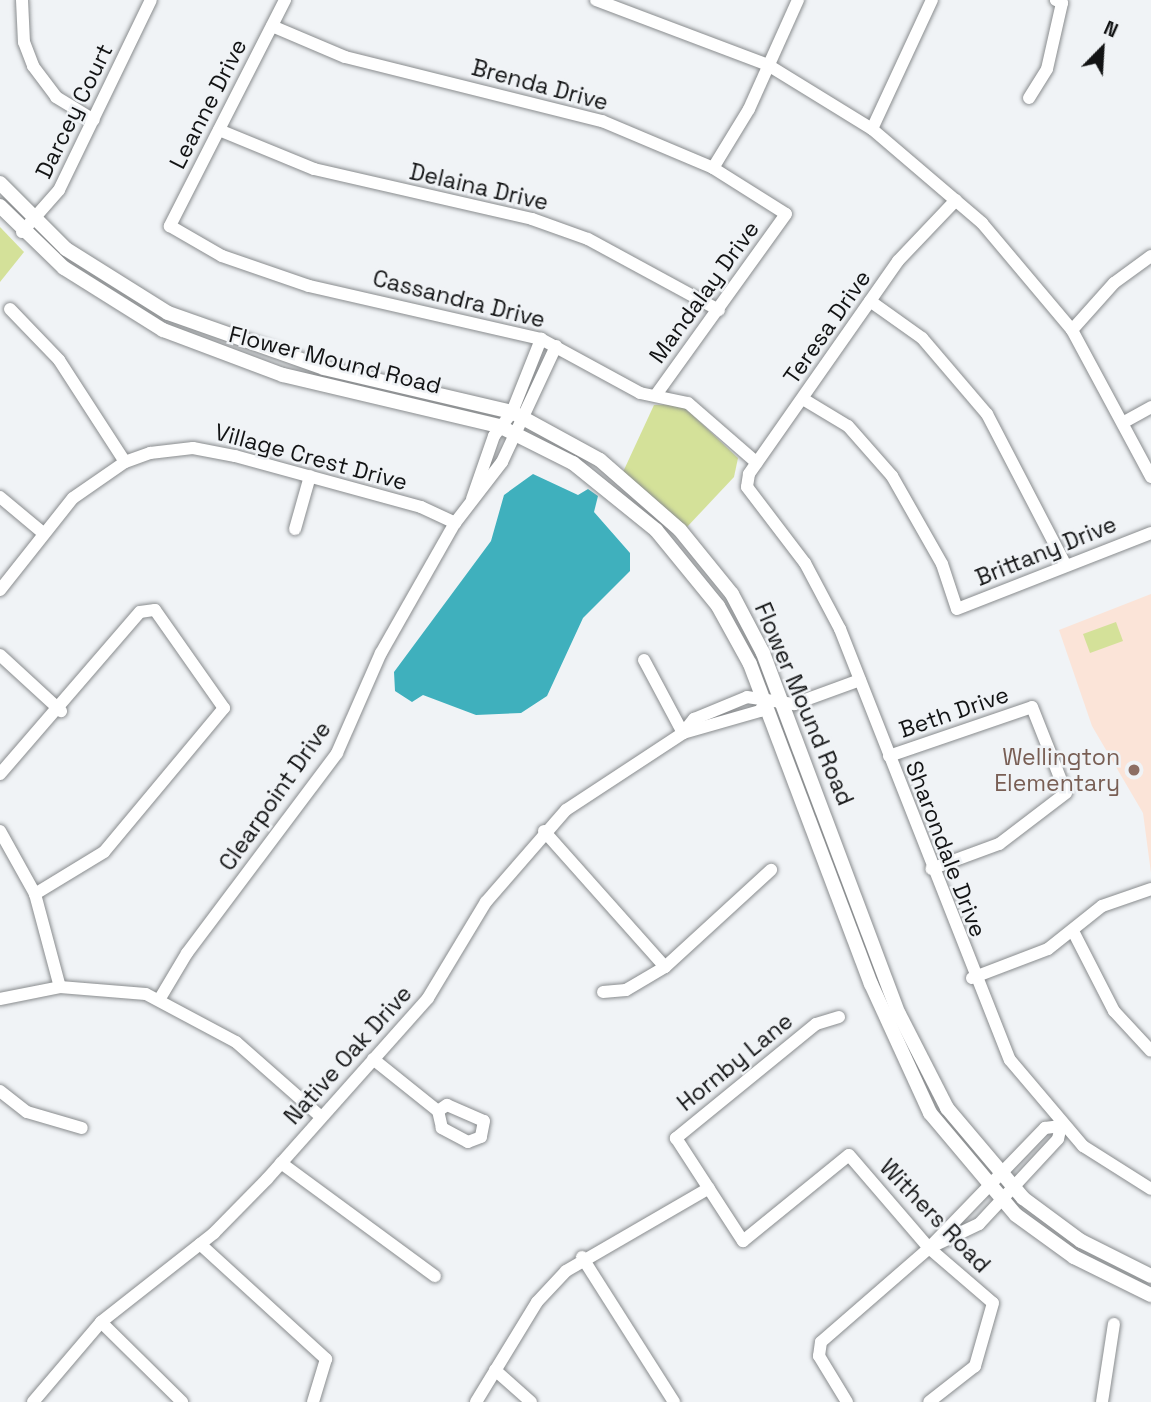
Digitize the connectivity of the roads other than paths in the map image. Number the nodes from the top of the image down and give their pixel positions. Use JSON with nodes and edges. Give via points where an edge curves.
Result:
{"nodes":[{"id":1,"x":22,"y":0,"type":"edge"},
{"id":2,"x":151,"y":0,"type":"edge"},
{"id":3,"x":285,"y":0,"type":"edge"},
{"id":4,"x":596,"y":0,"type":"edge"},
{"id":5,"x":798,"y":0,"type":"edge"},
{"id":6,"x":932,"y":0,"type":"edge"},
{"id":7,"x":1056,"y":0,"type":"edge"},
{"id":8,"x":272,"y":26,"type":"junction"},
{"id":9,"x":768,"y":65,"type":"junction"},
{"id":10,"x":1030,"y":98,"type":"dead end"},
{"id":11,"x":94,"y":120,"type":"junction"},
{"id":12,"x":872,"y":129,"type":"junction"},
{"id":13,"x":219,"y":130,"type":"junction"},
{"id":14,"x":713,"y":167,"type":"junction"},
{"id":15,"x":0,"y":183,"type":"edge"},
{"id":16,"x":956,"y":200,"type":"junction"},
{"id":17,"x":0,"y":206,"type":"edge"},
{"id":18,"x":786,"y":214,"type":"joint"},
{"id":19,"x":170,"y":226,"type":"joint"},
{"id":20,"x":28,"y":227,"type":"junction"},
{"id":21,"x":1151,"y":256,"type":"edge"},
{"id":22,"x":870,"y":301,"type":"junction"},
{"id":23,"x":10,"y":309,"type":"dead end"},
{"id":24,"x":719,"y":310,"type":"junction"},
{"id":25,"x":1072,"y":330,"type":"junction"},
{"id":26,"x":541,"y":340,"type":"junction"},
{"id":27,"x":556,"y":346,"type":"junction"},
{"id":28,"x":656,"y":395,"type":"junction"},
{"id":29,"x":803,"y":399,"type":"junction"},
{"id":30,"x":1151,"y":407,"type":"edge"},
{"id":31,"x":518,"y":415,"type":"junction"},
{"id":32,"x":1126,"y":421,"type":"junction"},
{"id":33,"x":499,"y":426,"type":"junction"},
{"id":34,"x":517,"y":434,"type":"junction"},
{"id":35,"x":125,"y":462,"type":"junction"},
{"id":36,"x":757,"y":463,"type":"junction"},
{"id":37,"x":310,"y":476,"type":"junction"},
{"id":38,"x":1151,"y":478,"type":"edge"},
{"id":39,"x":747,"y":487,"type":"joint"},
{"id":40,"x":0,"y":497,"type":"edge"},
{"id":41,"x":472,"y":499,"type":"junction"},
{"id":42,"x":455,"y":523,"type":"junction"},
{"id":43,"x":295,"y":529,"type":"dead end"},
{"id":44,"x":43,"y":533,"type":"junction"},
{"id":45,"x":1151,"y":533,"type":"edge"},
{"id":46,"x":1066,"y":566,"type":"junction"},
{"id":47,"x":0,"y":590,"type":"edge"},
{"id":48,"x":0,"y":655,"type":"edge"},
{"id":49,"x":644,"y":660,"type":"dead end"},
{"id":50,"x":860,"y":680,"type":"junction"},
{"id":51,"x":783,"y":701,"type":"junction"},
{"id":52,"x":765,"y":703,"type":"junction"},
{"id":53,"x":61,"y":711,"type":"junction"},
{"id":54,"x":683,"y":733,"type":"junction"},
{"id":55,"x":889,"y":756,"type":"junction"},
{"id":56,"x":0,"y":774,"type":"edge"},
{"id":57,"x":0,"y":831,"type":"edge"},
{"id":58,"x":544,"y":831,"type":"junction"},
{"id":59,"x":931,"y":869,"type":"junction"},
{"id":60,"x":771,"y":870,"type":"dead end"},
{"id":61,"x":1151,"y":889,"type":"edge"},
{"id":62,"x":35,"y":894,"type":"junction"},
{"id":63,"x":1074,"y":933,"type":"junction"},
{"id":64,"x":665,"y":967,"type":"junction"},
{"id":65,"x":972,"y":978,"type":"junction"},
{"id":66,"x":60,"y":988,"type":"junction"},
{"id":67,"x":603,"y":992,"type":"dead end"},
{"id":68,"x":0,"y":999,"type":"edge"},
{"id":69,"x":159,"y":1000,"type":"junction"},
{"id":70,"x":839,"y":1017,"type":"dead end"},
{"id":71,"x":1151,"y":1051,"type":"edge"},
{"id":72,"x":373,"y":1059,"type":"junction"},
{"id":73,"x":0,"y":1091,"type":"edge"},
{"id":74,"x":438,"y":1111,"type":"dead end"},
{"id":75,"x":320,"y":1116,"type":"junction"},
{"id":76,"x":1061,"y":1126,"type":"junction"},
{"id":77,"x":82,"y":1128,"type":"dead end"},
{"id":78,"x":281,"y":1163,"type":"junction"},
{"id":79,"x":1000,"y":1174,"type":"junction"},
{"id":80,"x":988,"y":1186,"type":"junction"},
{"id":81,"x":709,"y":1188,"type":"junction"},
{"id":82,"x":1012,"y":1188,"type":"junction"},
{"id":83,"x":1151,"y":1189,"type":"edge"},
{"id":84,"x":1000,"y":1200,"type":"junction"},
{"id":85,"x":200,"y":1244,"type":"junction"},
{"id":86,"x":929,"y":1248,"type":"junction"},
{"id":87,"x":582,"y":1257,"type":"junction"},
{"id":88,"x":435,"y":1276,"type":"dead end"},
{"id":89,"x":1151,"y":1276,"type":"edge"},
{"id":90,"x":1151,"y":1295,"type":"edge"},
{"id":91,"x":101,"y":1322,"type":"junction"},
{"id":92,"x":1114,"y":1324,"type":"dead end"},
{"id":93,"x":495,"y":1370,"type":"junction"},
{"id":94,"x":33,"y":1402,"type":"edge"},
{"id":95,"x":182,"y":1402,"type":"edge"},
{"id":96,"x":313,"y":1402,"type":"edge"},
{"id":97,"x":476,"y":1402,"type":"edge"},
{"id":98,"x":531,"y":1402,"type":"edge"},
{"id":99,"x":674,"y":1402,"type":"edge"},
{"id":100,"x":847,"y":1402,"type":"edge"},
{"id":101,"x":929,"y":1402,"type":"edge"},
{"id":102,"x":1102,"y":1402,"type":"edge"}],
"edges":[{"from":1,"to":11,"type":"street","via":[[24,42],[33,66],[55,97]]},
{"from":2,"to":11,"type":"street","name":"Darcey Court"},
{"from":3,"to":8,"type":"street","name":"Leanne Drive"},
{"from":4,"to":9,"type":"street"},
{"from":5,"to":9,"type":"street"},
{"from":6,"to":12,"type":"street"},
{"from":7,"to":10,"type":"street","via":[[1062,3],[1047,69]]},
{"from":8,"to":13,"type":"street","name":"Leanne Drive"},
{"from":8,"to":14,"type":"street","name":"Brenda Drive","via":[[345,57],[602,121]]},
{"from":9,"to":12,"type":"street"},
{"from":9,"to":14,"type":"street"},
{"from":11,"to":20,"type":"street","name":"Darcey Court","via":[[59,190]]},
{"from":12,"to":16,"type":"street"},
{"from":13,"to":19,"type":"street","name":"Leanne Drive"},
{"from":13,"to":24,"type":"street","name":"Delaina Drive","via":[[314,169],[532,219],[589,239]]},
{"from":14,"to":18,"type":"street","name":"Brenda Drive"},
{"from":15,"to":20,"type":"main road","name":"Flower Mound Road"},
{"from":16,"to":22,"type":"street","name":"Teresa Drive"},
{"from":16,"to":25,"type":"street","via":[[1011,254]]},
{"from":17,"to":20,"type":"main road","name":"Flower Mound Road"},
{"from":18,"to":24,"type":"street","name":"Mandalay Drive"},
{"from":19,"to":26,"type":"street","name":"Cassandra Drive","via":[[222,256],[309,286]]},
{"from":20,"to":31,"type":"main road","name":"Flower Mound Road","via":[[112,283],[222,337]]},
{"from":20,"to":33,"type":"main road","name":"Flower Mound Road","via":[[112,301],[220,356]]},
{"from":21,"to":25,"type":"street","via":[[1114,283]]},
{"from":22,"to":29,"type":"street","name":"Teresa Drive"},
{"from":22,"to":46,"type":"street","via":[[922,338],[988,414]]},
{"from":23,"to":35,"type":"street","via":[[60,360]]},
{"from":24,"to":28,"type":"street","name":"Mandalay Drive"},
{"from":25,"to":32,"type":"street"},
{"from":26,"to":27,"type":"street","name":"Cassandra Drive"},
{"from":26,"to":31,"type":"street","name":"Clearpoint Drive"},
{"from":27,"to":28,"type":"street","name":"Cassandra Drive"},
{"from":27,"to":31,"type":"street","name":"Clearpoint Drive"},
{"from":28,"to":36,"type":"street","name":"Cassandra Drive","via":[[688,403]]},
{"from":29,"to":36,"type":"street","name":"Teresa Drive"},
{"from":29,"to":46,"type":"street","name":"Brittany Drive","via":[[848,426],[892,476],[931,540],[957,609]]},
{"from":30,"to":32,"type":"street"},
{"from":31,"to":33,"type":"street","name":"Clearpoint Drive"},
{"from":31,"to":34,"type":"street","name":"Clearpoint Drive"},
{"from":31,"to":51,"type":"main road","name":"Flower Mound Road","via":[[600,460],[707,558],[732,593]]},
{"from":32,"to":38,"type":"street"},
{"from":33,"to":34,"type":"main road","name":"Flower Mound Road"},
{"from":33,"to":41,"type":"street","name":"Clearpoint Drive"},
{"from":34,"to":41,"type":"street","name":"Clearpoint Drive"},
{"from":34,"to":52,"type":"main road","name":"Flower Mound Road","via":[[573,463],[656,530],[718,606]]},
{"from":35,"to":37,"type":"street","name":"Village Crest Drive","via":[[193,448]]},
{"from":35,"to":44,"type":"street","name":"Village Crest Drive","via":[[73,498]]},
{"from":36,"to":39,"type":"street","name":"Teresa Drive"},
{"from":37,"to":42,"type":"street","name":"Village Crest Drive"},
{"from":37,"to":43,"type":"street"},
{"from":39,"to":50,"type":"street","name":"Sharondale Drive","via":[[822,593]]},
{"from":40,"to":44,"type":"street"},
{"from":41,"to":42,"type":"street","name":"Clearpoint Drive"},
{"from":42,"to":69,"type":"street","name":"Clearpoint Drive","via":[[376,662],[337,753],[187,953]]},
{"from":44,"to":47,"type":"street","name":"Village Crest Drive"},
{"from":45,"to":46,"type":"street","name":"Brittany Drive"},
{"from":48,"to":53,"type":"street"},
{"from":49,"to":54,"type":"street"},
{"from":50,"to":51,"type":"street","name":"Native Oak Drive","via":[[794,704]]},
{"from":50,"to":55,"type":"street","name":"Sharondale Drive"},
{"from":51,"to":52,"type":"street","name":"Native Oak Drive"},
{"from":51,"to":79,"type":"main road","name":"Flower Mound Road","via":[[920,1062]]},
{"from":52,"to":54,"type":"street","name":"Native Oak Drive","via":[[747,697],[694,719]]},
{"from":52,"to":80,"type":"main road","name":"Flower Mound Road","via":[[905,1067],[955,1150]]},
{"from":53,"to":56,"type":"street"},
{"from":53,"to":62,"type":"street","via":[[140,612],[155,610],[224,708],[104,852]]},
{"from":54,"to":58,"type":"street","name":"Native Oak Drive","via":[[593,787]]},
{"from":55,"to":59,"type":"street","name":"Sharondale Drive"},
{"from":55,"to":59,"type":"street","name":"Beth Drive","via":[[1032,707],[1066,793],[999,844]]},
{"from":57,"to":62,"type":"street"},
{"from":58,"to":64,"type":"street"},
{"from":58,"to":72,"type":"street","name":"Native Oak Drive","via":[[486,902],[428,998]]},
{"from":59,"to":65,"type":"street","name":"Sharondale Drive"},
{"from":60,"to":64,"type":"street"},
{"from":61,"to":63,"type":"street","via":[[1102,906]]},
{"from":62,"to":66,"type":"street"},
{"from":63,"to":65,"type":"street"},
{"from":63,"to":71,"type":"street","via":[[1114,1011]]},
{"from":64,"to":67,"type":"street","via":[[626,990]]},
{"from":65,"to":76,"type":"street","name":"Sharondale Drive","via":[[1010,1060]]},
{"from":66,"to":68,"type":"street"},
{"from":66,"to":69,"type":"street","via":[[124,989]]},
{"from":69,"to":75,"type":"street","via":[[236,1042]]},
{"from":70,"to":81,"type":"street","name":"Hornby Lane","via":[[816,1024],[676,1138]]},
{"from":72,"to":74,"type":"street"},
{"from":72,"to":75,"type":"street","name":"Native Oak Drive"},
{"from":73,"to":77,"type":"street","via":[[27,1112]]},
{"from":75,"to":78,"type":"street","name":"Native Oak Drive"},
{"from":76,"to":79,"type":"street","via":[[1045,1128]]},
{"from":76,"to":82,"type":"street","via":[[1058,1139]]},
{"from":76,"to":83,"type":"street","name":"Sharondale Drive"},
{"from":78,"to":85,"type":"street","name":"Native Oak Drive"},
{"from":78,"to":88,"type":"street"},
{"from":79,"to":80,"type":"street"},
{"from":79,"to":82,"type":"main road","name":"Flower Mound Road"},
{"from":80,"to":84,"type":"main road","name":"Flower Mound Road"},
{"from":80,"to":86,"type":"street"},
{"from":81,"to":86,"type":"street","name":"Withers Road","via":[[743,1241],[849,1155]]},
{"from":81,"to":87,"type":"street","via":[[632,1238]]},
{"from":82,"to":84,"type":"street"},
{"from":82,"to":89,"type":"main road","name":"Flower Mound Road","via":[[1081,1241]]},
{"from":84,"to":86,"type":"street","via":[[979,1224]]},
{"from":84,"to":90,"type":"main road","name":"Flower Mound Road","via":[[1074,1257]]},
{"from":85,"to":91,"type":"street","name":"Native Oak Drive"},
{"from":85,"to":96,"type":"street","via":[[326,1359]]},
{"from":86,"to":100,"type":"street","via":[[819,1348],[823,1364]]},
{"from":86,"to":101,"type":"street","name":"Withers Road","via":[[993,1303],[975,1366]]},
{"from":87,"to":93,"type":"street","via":[[537,1302]]},
{"from":87,"to":99,"type":"street"},
{"from":91,"to":94,"type":"street","name":"Native Oak Drive"},
{"from":91,"to":95,"type":"street"},
{"from":92,"to":102,"type":"street"},
{"from":93,"to":97,"type":"street"},
{"from":93,"to":98,"type":"street"}]}
